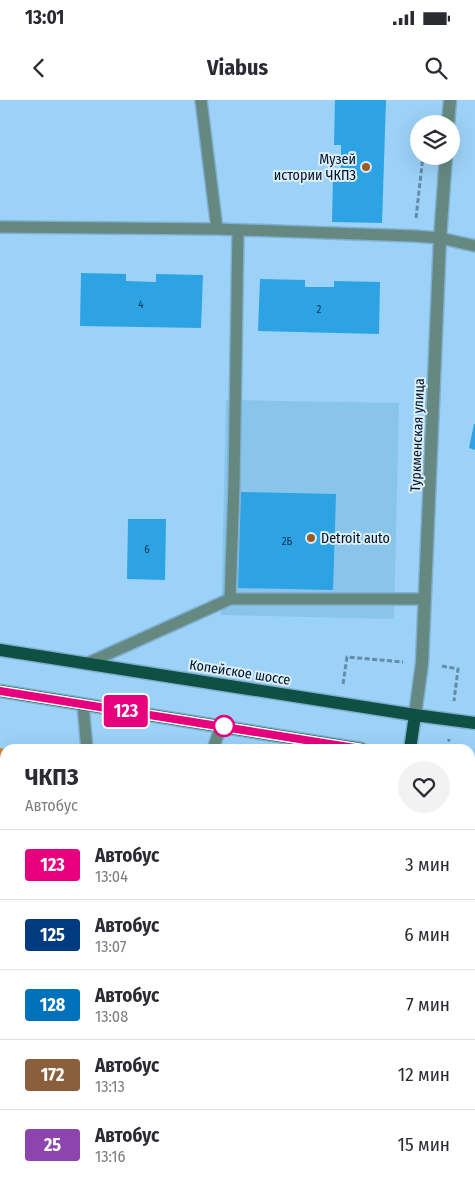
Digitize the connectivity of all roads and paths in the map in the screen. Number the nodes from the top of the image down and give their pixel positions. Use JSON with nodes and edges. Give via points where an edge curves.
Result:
{"nodes":[{"id":1,"x":201,"y":100,"type":"edge"},
{"id":2,"x":450,"y":100,"type":"edge"},
{"id":3,"x":449,"y":115,"type":"edge"},
{"id":4,"x":422,"y":165,"type":"edge"},
{"id":5,"x":445,"y":165,"type":"edge"},
{"id":6,"x":0,"y":227,"type":"edge"},
{"id":7,"x":217,"y":229,"type":"junction"},
{"id":8,"x":238,"y":230,"type":"junction"},
{"id":9,"x":414,"y":236,"type":"junction"},
{"id":10,"x":440,"y":238,"type":"junction"},
{"id":11,"x":475,"y":246,"type":"edge"},
{"id":12,"x":230,"y":599,"type":"junction"},
{"id":13,"x":425,"y":599,"type":"junction"},
{"id":14,"x":0,"y":650,"type":"edge"},
{"id":15,"x":88,"y":663,"type":"junction"},
{"id":16,"x":0,"y":691,"type":"edge"},
{"id":17,"x":83,"y":705,"type":"junction"},
{"id":18,"x":415,"y":715,"type":"junction"},
{"id":19,"x":475,"y":723,"type":"edge"},
{"id":20,"x":221,"y":726,"type":"junction"},
{"id":21,"x":87,"y":744,"type":"edge"},
{"id":22,"x":215,"y":744,"type":"edge"},
{"id":23,"x":331,"y":744,"type":"edge"},
{"id":24,"x":411,"y":744,"type":"edge"}],
"edges":[{"from":1,"to":7,"type":"lane"},
{"from":2,"to":3,"type":"street"},
{"from":4,"to":9,"type":"path"},
{"from":5,"to":10,"type":"street","name":"Туркменская улица"},
{"from":6,"to":7,"type":"lane"},
{"from":7,"to":8,"type":"lane"},
{"from":8,"to":9,"type":"lane"},
{"from":8,"to":12,"type":"lane"},
{"from":9,"to":10,"type":"lane"},
{"from":10,"to":11,"type":"lane"},
{"from":10,"to":13,"type":"street","name":"Туркменская улица"},
{"from":12,"to":13,"type":"lane"},
{"from":12,"to":15,"type":"lane"},
{"from":13,"to":18,"type":"street","name":"Туркменская улица","via":[[422,663]]},
{"from":14,"to":15,"type":"main road","name":"Копейское шоссе"},
{"from":15,"to":18,"type":"main road","name":"Копейское шоссе"},
{"from":16,"to":17,"type":"main road"},
{"from":17,"to":20,"type":"main road"},
{"from":17,"to":21,"type":"lane"},
{"from":18,"to":19,"type":"main road","name":"Копейское шоссе"},
{"from":18,"to":24,"type":"main road"},
{"from":20,"to":22,"type":"lane"},
{"from":20,"to":23,"type":"main road"}]}
